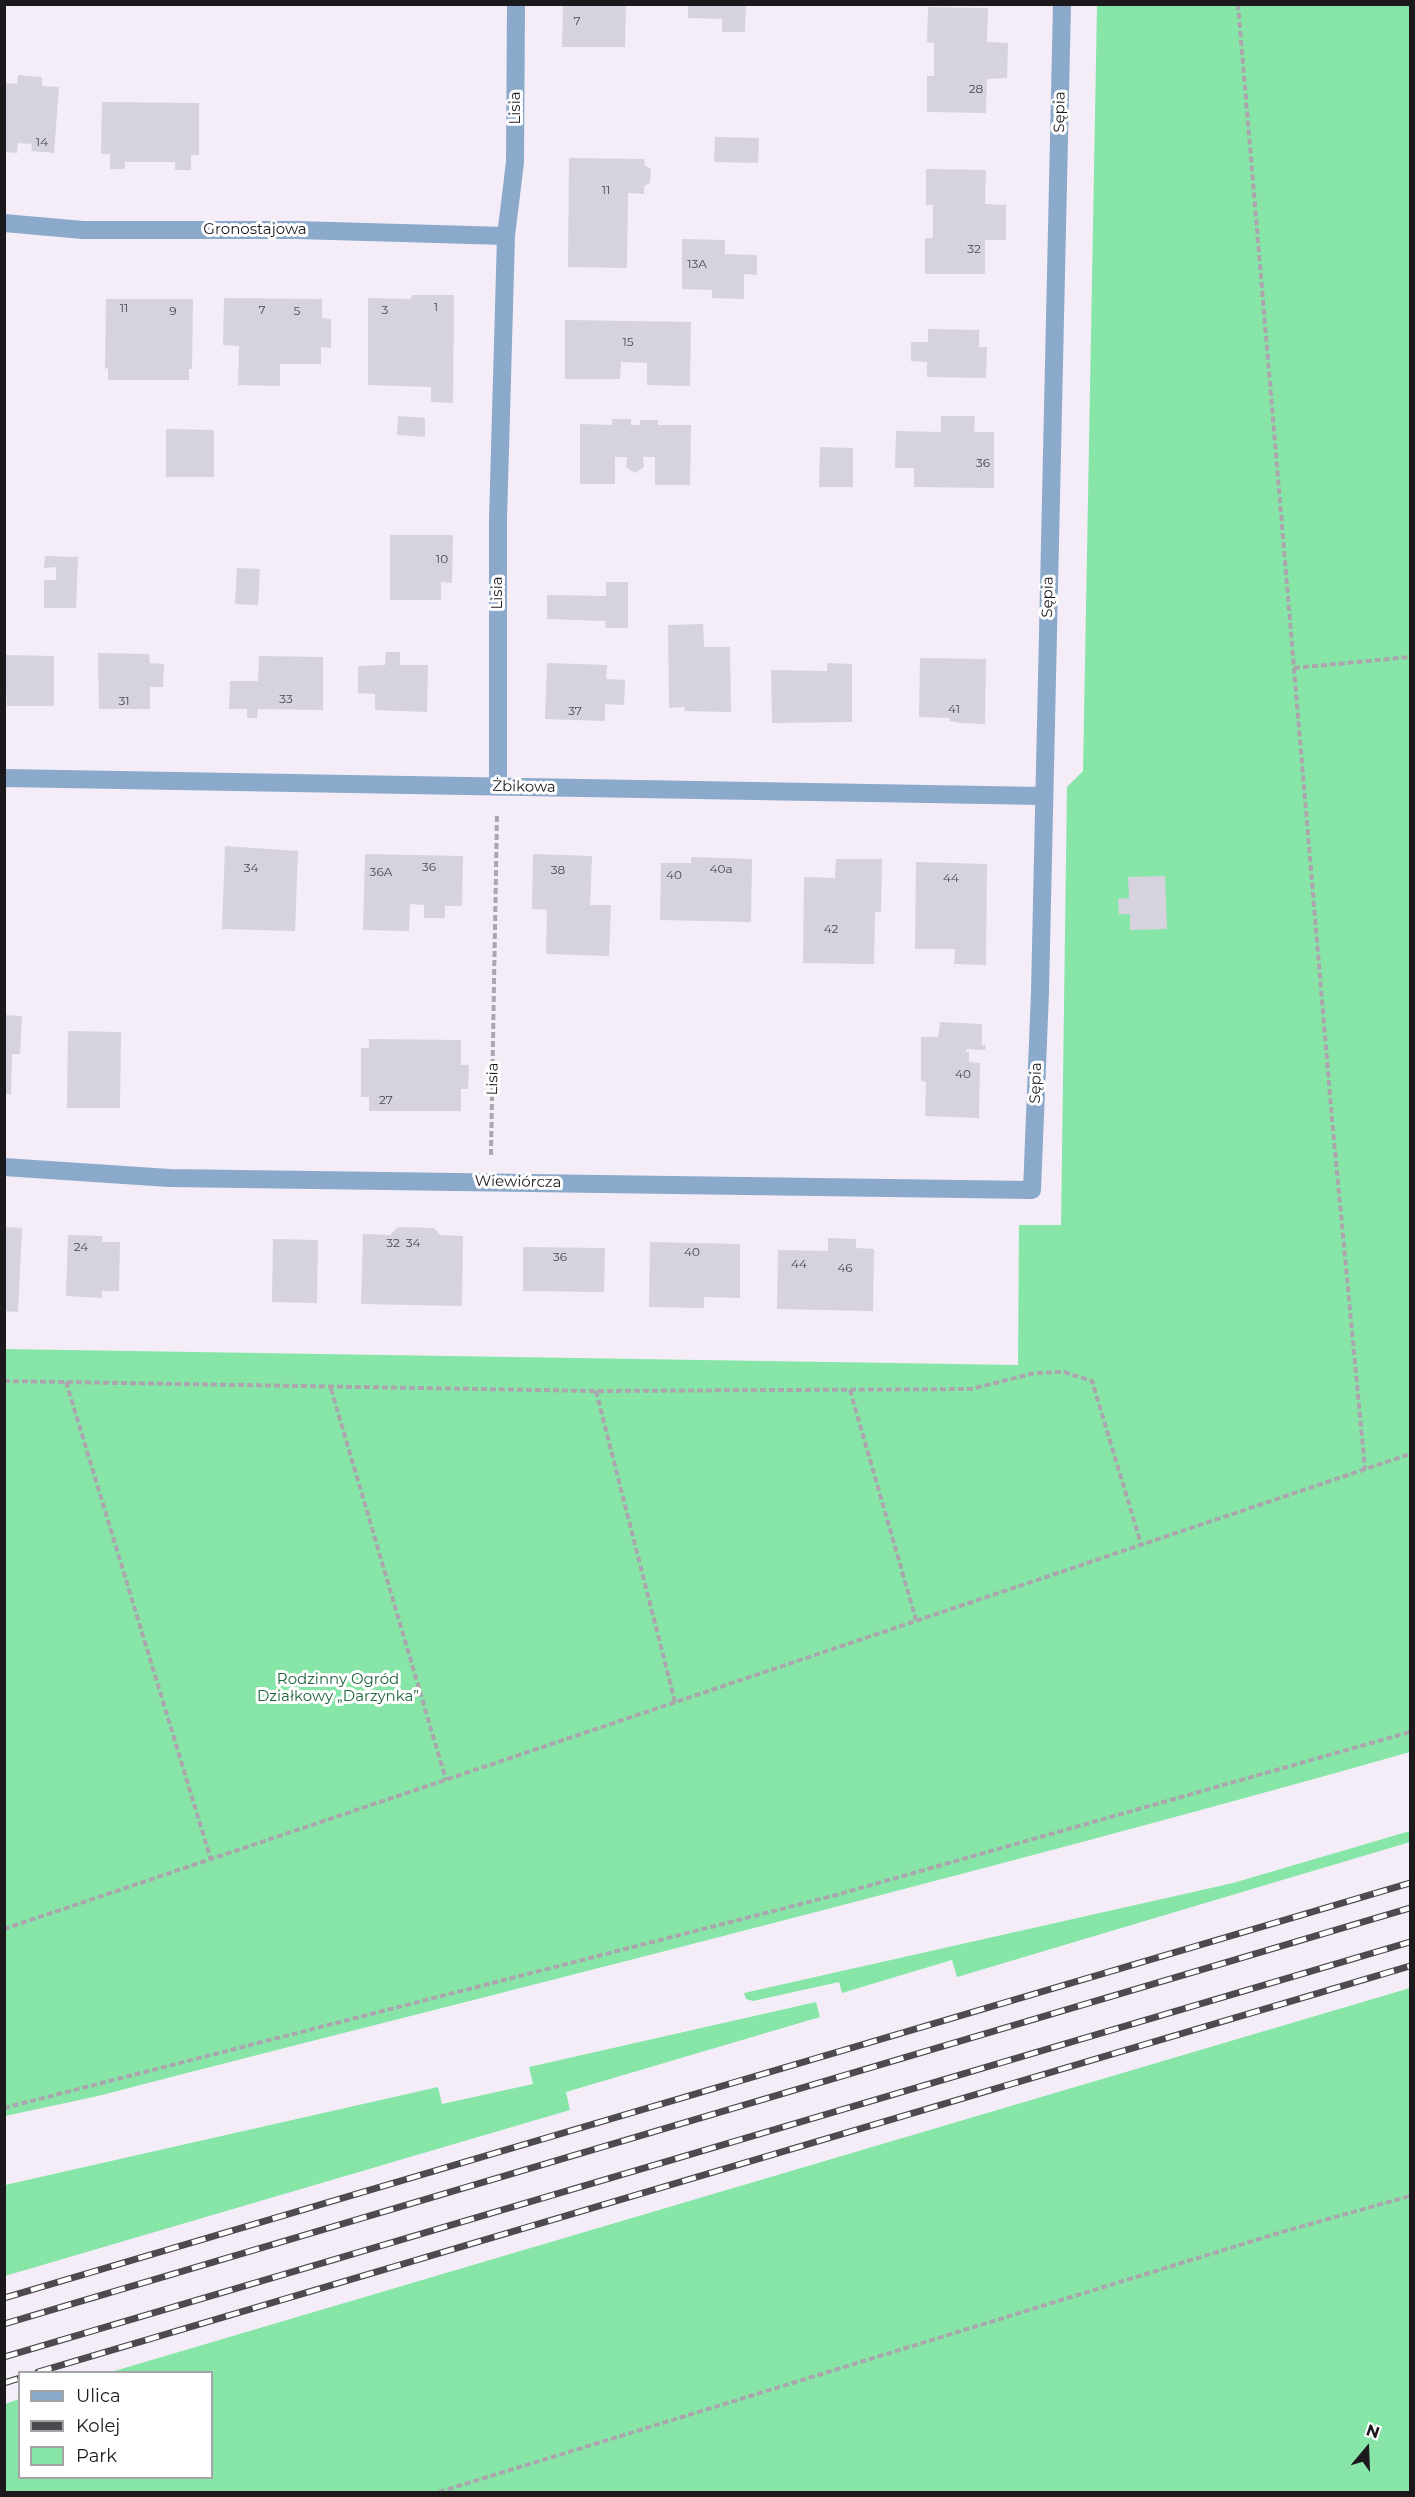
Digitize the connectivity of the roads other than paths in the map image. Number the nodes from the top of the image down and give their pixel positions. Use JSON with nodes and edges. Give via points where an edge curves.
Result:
{"nodes":[{"id":1,"x":516,"y":4,"type":"edge"},
{"id":2,"x":1062,"y":4,"type":"edge"},
{"id":3,"x":4,"y":223,"type":"edge"},
{"id":4,"x":506,"y":236,"type":"junction"},
{"id":5,"x":4,"y":778,"type":"edge"},
{"id":6,"x":498,"y":786,"type":"junction"},
{"id":7,"x":1043,"y":796,"type":"junction"},
{"id":8,"x":4,"y":1167,"type":"edge"},
{"id":9,"x":1032,"y":1190,"type":"joint"}],
"edges":[{"from":1,"to":4,"type":"street","name":"Lisia","via":[[515,162]]},
{"from":2,"to":7,"type":"street","name":"Sępia"},
{"from":3,"to":4,"type":"street","name":"Gronostajowa","via":[[83,230],[296,230]]},
{"from":4,"to":6,"type":"street","name":"Lisia","via":[[498,520]]},
{"from":5,"to":6,"type":"street","name":"Żbikowa"},
{"from":6,"to":7,"type":"street","name":"Żbikowa"},
{"from":7,"to":9,"type":"street","name":"Sępia"},
{"from":8,"to":9,"type":"street","name":"Wiewiórcza","via":[[169,1178]]}]}
